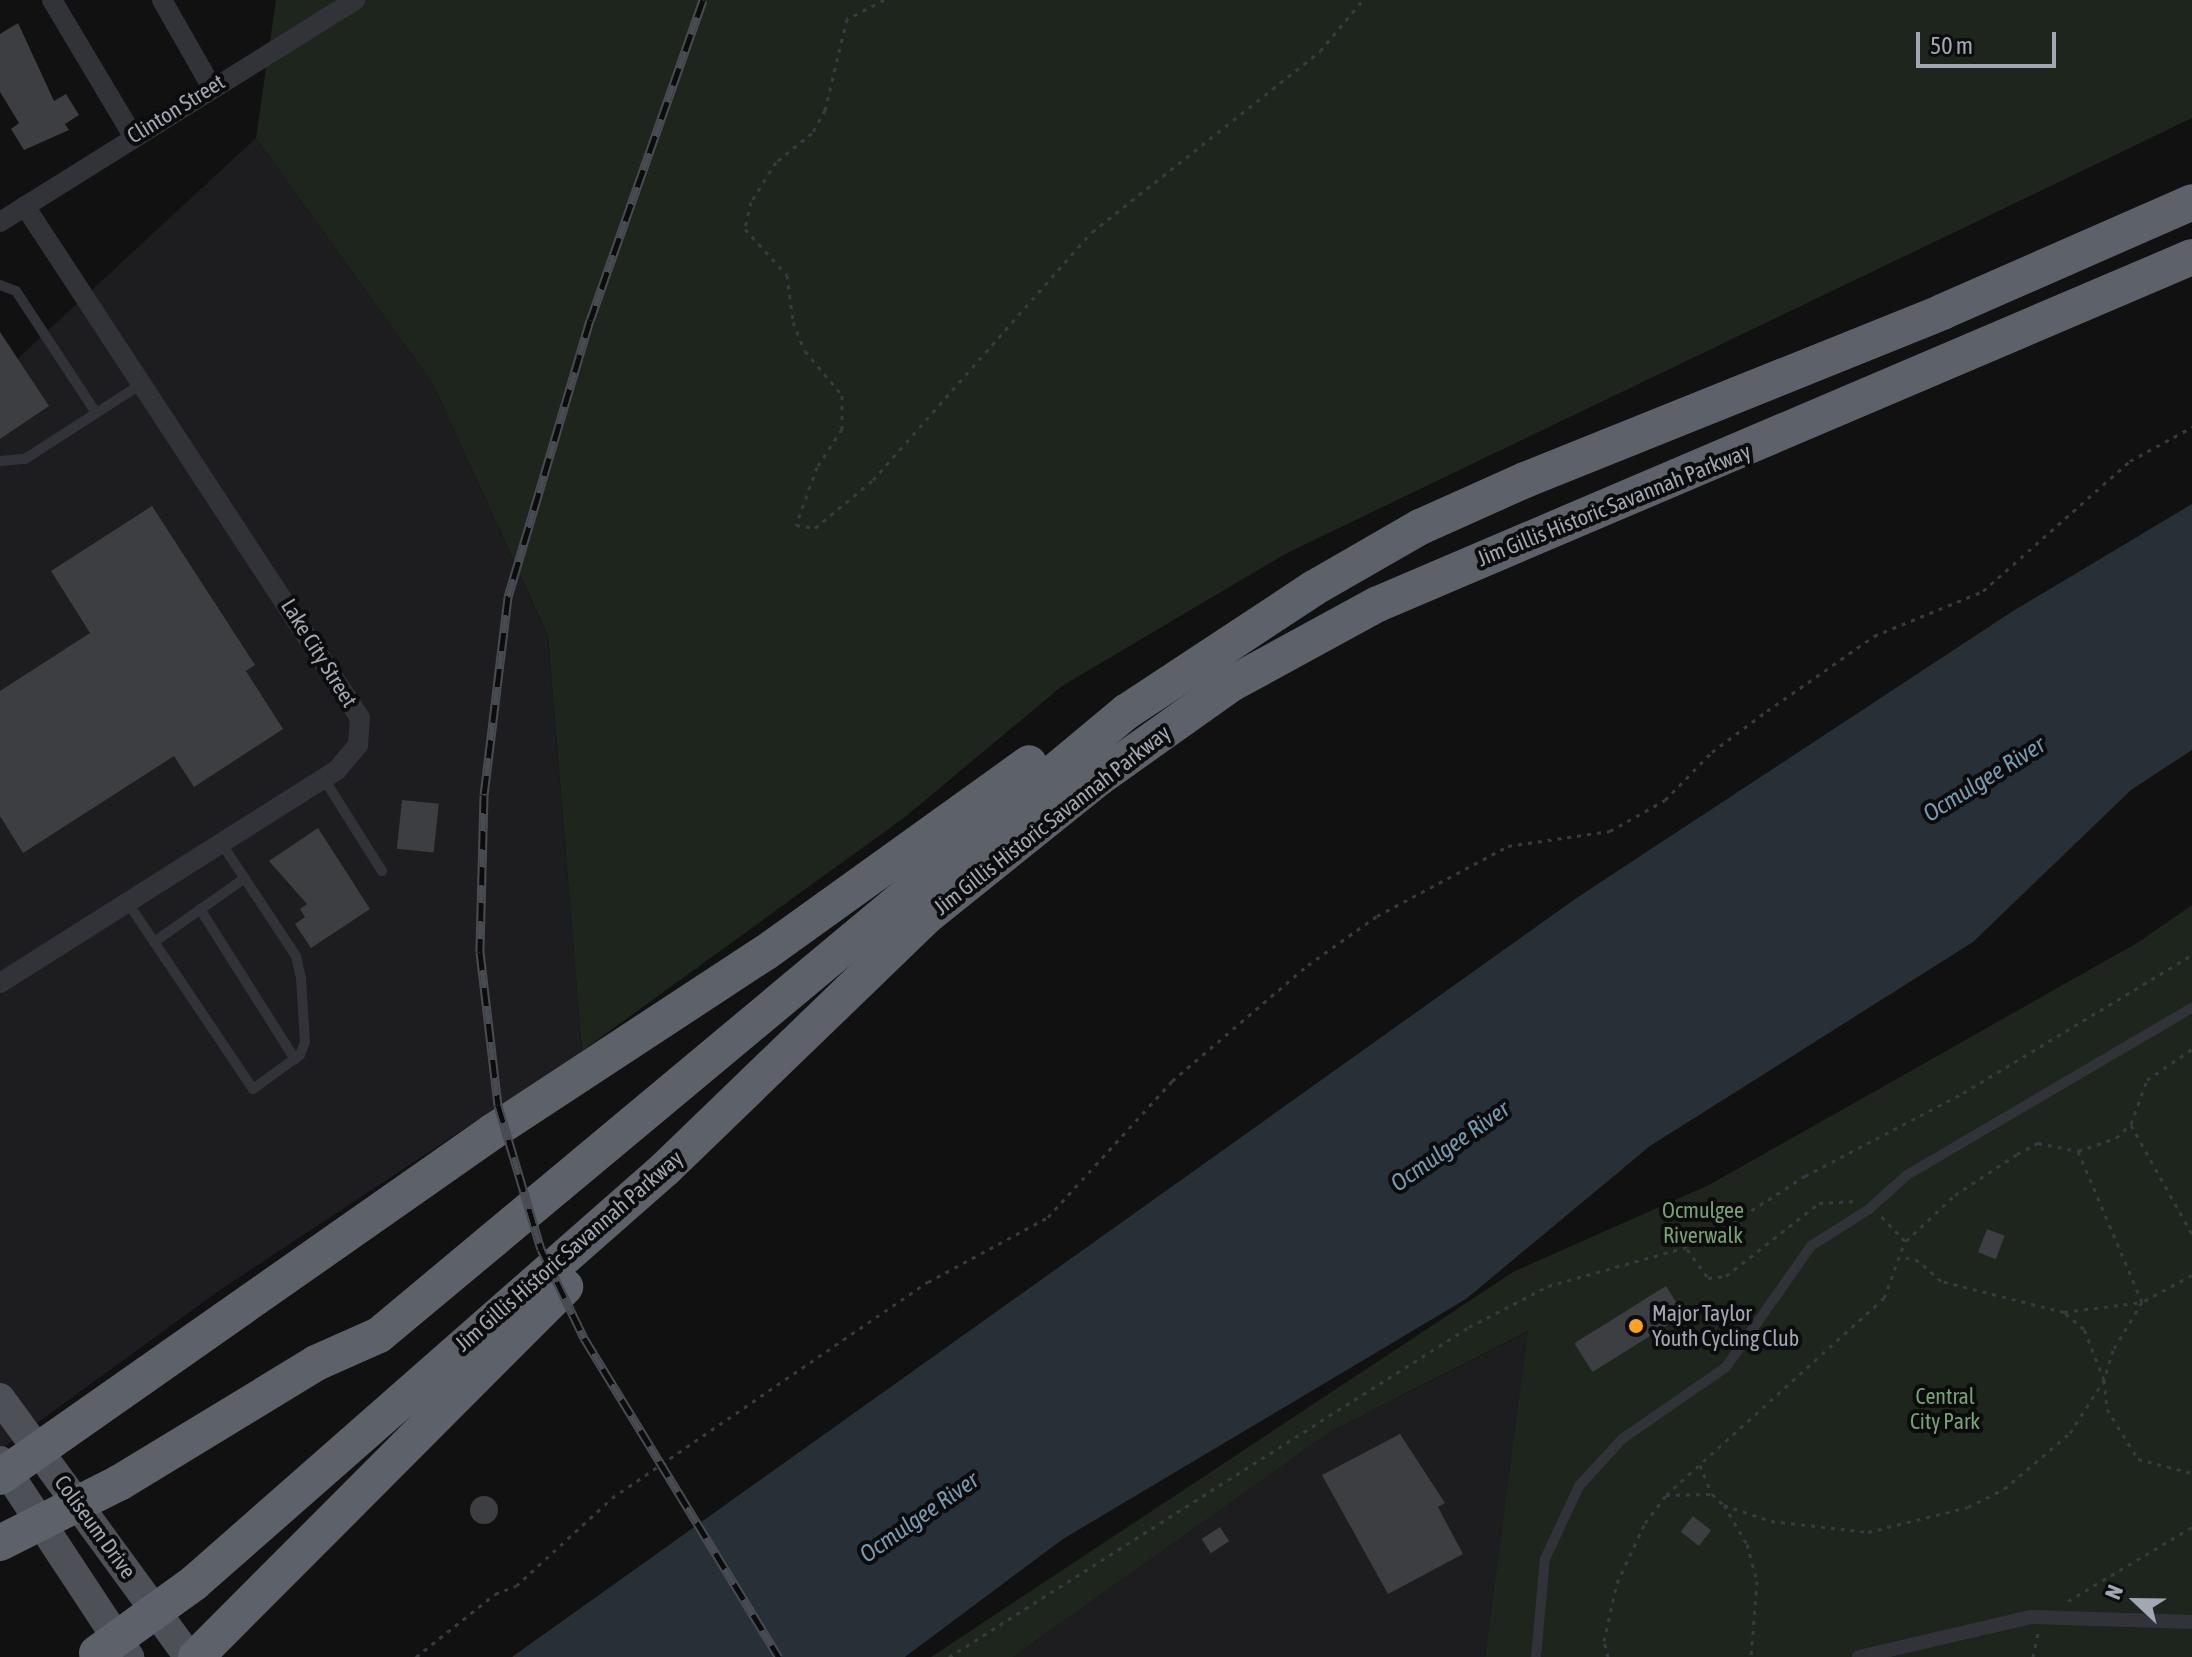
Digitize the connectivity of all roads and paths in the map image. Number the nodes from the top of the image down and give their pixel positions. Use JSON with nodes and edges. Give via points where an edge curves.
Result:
{"nodes":[{"id":1,"x":52,"y":0,"type":"edge"},
{"id":2,"x":162,"y":0,"type":"edge"},
{"id":3,"x":355,"y":0,"type":"edge"},
{"id":4,"x":884,"y":0,"type":"edge"},
{"id":5,"x":1363,"y":0,"type":"edge"},
{"id":6,"x":211,"y":86,"type":"junction"},
{"id":7,"x":133,"y":136,"type":"junction"},
{"id":8,"x":2192,"y":202,"type":"edge"},
{"id":9,"x":25,"y":206,"type":"junction"},
{"id":10,"x":0,"y":222,"type":"edge"},
{"id":11,"x":2192,"y":257,"type":"edge"},
{"id":12,"x":0,"y":285,"type":"edge"},
{"id":13,"x":143,"y":383,"type":"junction"},
{"id":14,"x":96,"y":413,"type":"junction"},
{"id":15,"x":2192,"y":427,"type":"edge"},
{"id":16,"x":0,"y":461,"type":"edge"},
{"id":17,"x":1126,"y":712,"type":"junction"},
{"id":18,"x":324,"y":779,"type":"junction"},
{"id":19,"x":222,"y":844,"type":"junction"},
{"id":20,"x":382,"y":871,"type":"dead end"},
{"id":21,"x":245,"y":878,"type":"junction"},
{"id":22,"x":128,"y":903,"type":"junction"},
{"id":23,"x":200,"y":909,"type":"junction"},
{"id":24,"x":154,"y":942,"type":"junction"},
{"id":25,"x":2192,"y":955,"type":"edge"},
{"id":26,"x":0,"y":983,"type":"edge"},
{"id":27,"x":2192,"y":1008,"type":"edge"},
{"id":28,"x":2192,"y":1049,"type":"edge"},
{"id":29,"x":295,"y":1059,"type":"junction"},
{"id":30,"x":2131,"y":1124,"type":"junction"},
{"id":31,"x":2078,"y":1151,"type":"junction"},
{"id":32,"x":665,"y":1169,"type":"junction"},
{"id":33,"x":1869,"y":1209,"type":"junction"},
{"id":34,"x":2192,"y":1234,"type":"edge"},
{"id":35,"x":1905,"y":1241,"type":"junction"},
{"id":36,"x":1687,"y":1249,"type":"junction"},
{"id":37,"x":1904,"y":1257,"type":"junction"},
{"id":38,"x":2192,"y":1275,"type":"edge"},
{"id":39,"x":2142,"y":1302,"type":"junction"},
{"id":40,"x":2064,"y":1312,"type":"junction"},
{"id":41,"x":2104,"y":1380,"type":"junction"},
{"id":42,"x":0,"y":1398,"type":"edge"},
{"id":43,"x":38,"y":1447,"type":"junction"},
{"id":44,"x":1700,"y":1465,"type":"junction"},
{"id":45,"x":3,"y":1470,"type":"edge"},
{"id":46,"x":2192,"y":1473,"type":"edge"},
{"id":47,"x":1712,"y":1494,"type":"junction"},
{"id":48,"x":1666,"y":1495,"type":"junction"},
{"id":49,"x":1724,"y":1505,"type":"junction"},
{"id":50,"x":2192,"y":1527,"type":"edge"},
{"id":51,"x":0,"y":1543,"type":"edge"},
{"id":52,"x":2042,"y":1616,"type":"junction"},
{"id":53,"x":2192,"y":1622,"type":"edge"},
{"id":54,"x":105,"y":1656,"type":"edge"},
{"id":55,"x":189,"y":1657,"type":"edge"},
{"id":56,"x":196,"y":1657,"type":"edge"},
{"id":57,"x":416,"y":1657,"type":"edge"},
{"id":58,"x":949,"y":1657,"type":"edge"},
{"id":59,"x":1536,"y":1657,"type":"edge"},
{"id":60,"x":1608,"y":1657,"type":"edge"},
{"id":61,"x":1751,"y":1657,"type":"edge"},
{"id":62,"x":1859,"y":1657,"type":"edge"},
{"id":63,"x":2033,"y":1657,"type":"edge"}],
"edges":[{"from":1,"to":7,"type":"street"},
{"from":2,"to":6,"type":"street"},
{"from":3,"to":6,"type":"street","name":"Clinton Street"},
{"from":4,"to":5,"type":"path","via":[[847,19],[825,110],[812,133],[776,162],[751,202],[745,229],[787,275],[793,322],[805,351],[842,395],[842,429],[811,478],[796,525],[815,528],[873,480],[1092,232],[1320,51]]},
{"from":6,"to":7,"type":"street","name":"Clinton Street"},
{"from":7,"to":9,"type":"street","name":"Clinton Street"},
{"from":8,"to":17,"type":"highway","name":"Jim Gillis Historic Savannah Parkway","via":[[1420,527],[1314,588]]},
{"from":9,"to":10,"type":"street","name":"Clinton Street"},
{"from":9,"to":13,"type":"street","name":"Lake City Street"},
{"from":11,"to":32,"type":"highway","name":"Jim Gillis Historic Savannah Parkway","via":[[1378,604],[1231,684],[1100,777],[927,916]]},
{"from":12,"to":14,"type":"lane","via":[[16,291]]},
{"from":13,"to":14,"type":"lane"},
{"from":13,"to":18,"type":"street","name":"Lake City Street","via":[[360,718],[358,745]]},
{"from":14,"to":16,"type":"lane","via":[[25,459]]},
{"from":15,"to":57,"type":"path","via":[[2130,461],[1983,591],[1874,636],[1767,711],[1712,752],[1665,800],[1610,831],[1508,846],[1377,916],[1308,965],[1131,1123],[1048,1217],[928,1282],[612,1498],[516,1586],[495,1594]]},
{"from":17,"to":43,"type":"highway","via":[[1021,767],[765,953],[492,1132],[249,1307]]},
{"from":17,"to":51,"type":"highway","name":"Jim Gillis Historic Savannah Parkway","bridge":true,"via":[[379,1335],[316,1363],[119,1483]]},
{"from":18,"to":19,"type":"street","name":"Lake City Street"},
{"from":18,"to":20,"type":"lane"},
{"from":19,"to":21,"type":"lane"},
{"from":19,"to":22,"type":"street","name":"Lake City Street"},
{"from":21,"to":23,"type":"lane"},
{"from":21,"to":29,"type":"lane","via":[[296,956],[305,1042]]},
{"from":22,"to":24,"type":"lane"},
{"from":22,"to":26,"type":"street","name":"Lake City Street"},
{"from":23,"to":24,"type":"lane"},
{"from":23,"to":29,"type":"lane"},
{"from":24,"to":29,"type":"lane","via":[[253,1089]]},
{"from":25,"to":36,"type":"path"},
{"from":27,"to":33,"type":"lane","via":[[1907,1175]]},
{"from":28,"to":30,"type":"path","via":[[2147,1080]]},
{"from":30,"to":31,"type":"path","via":[[2107,1142]]},
{"from":30,"to":34,"type":"path"},
{"from":31,"to":35,"type":"path","via":[[2038,1143],[1955,1195]]},
{"from":31,"to":39,"type":"path"},
{"from":32,"to":54,"type":"highway","name":"Jim Gillis Historic Savannah Parkway","bridge":true},
{"from":32,"to":56,"type":"highway","via":[[591,1262]]},
{"from":33,"to":35,"type":"path"},
{"from":33,"to":36,"type":"path","via":[[1847,1197],[1819,1203],[1726,1276],[1708,1278]]},
{"from":33,"to":59,"type":"lane","via":[[1811,1246],[1726,1367],[1622,1439],[1579,1486],[1545,1559]]},
{"from":35,"to":37,"type":"path"},
{"from":36,"to":58,"type":"path","via":[[1548,1286],[1469,1327]]},
{"from":37,"to":40,"type":"path","via":[[1919,1261],[1941,1281]]},
{"from":37,"to":44,"type":"path","via":[[1884,1298],[1864,1322],[1818,1352],[1808,1373],[1785,1383]]},
{"from":38,"to":39,"type":"path"},
{"from":39,"to":40,"type":"path"},
{"from":39,"to":41,"type":"path","via":[[2113,1350]]},
{"from":40,"to":41,"type":"path","via":[[2093,1343]]},
{"from":41,"to":46,"type":"path","via":[[2107,1409],[2138,1459]]},
{"from":41,"to":49,"type":"path","via":[[2070,1433],[2027,1471],[1968,1507],[1868,1532],[1820,1528]]},
{"from":42,"to":43,"type":"main road","name":"Coliseum Drive"},
{"from":43,"to":45,"type":"highway"},
{"from":43,"to":55,"type":"main road","name":"Coliseum Drive"},
{"from":44,"to":47,"type":"path"},
{"from":44,"to":48,"type":"path"},
{"from":45,"to":54,"type":"main road","name":"Coliseum Drive"},
{"from":47,"to":48,"type":"path"},
{"from":47,"to":49,"type":"path"},
{"from":48,"to":60,"type":"path","via":[[1617,1583],[1604,1641]]},
{"from":49,"to":61,"type":"path","via":[[1747,1544],[1757,1581]]},
{"from":50,"to":52,"type":"path"},
{"from":52,"to":53,"type":"street"},
{"from":52,"to":62,"type":"street","via":[[1961,1628]]},
{"from":52,"to":63,"type":"path"}]}
